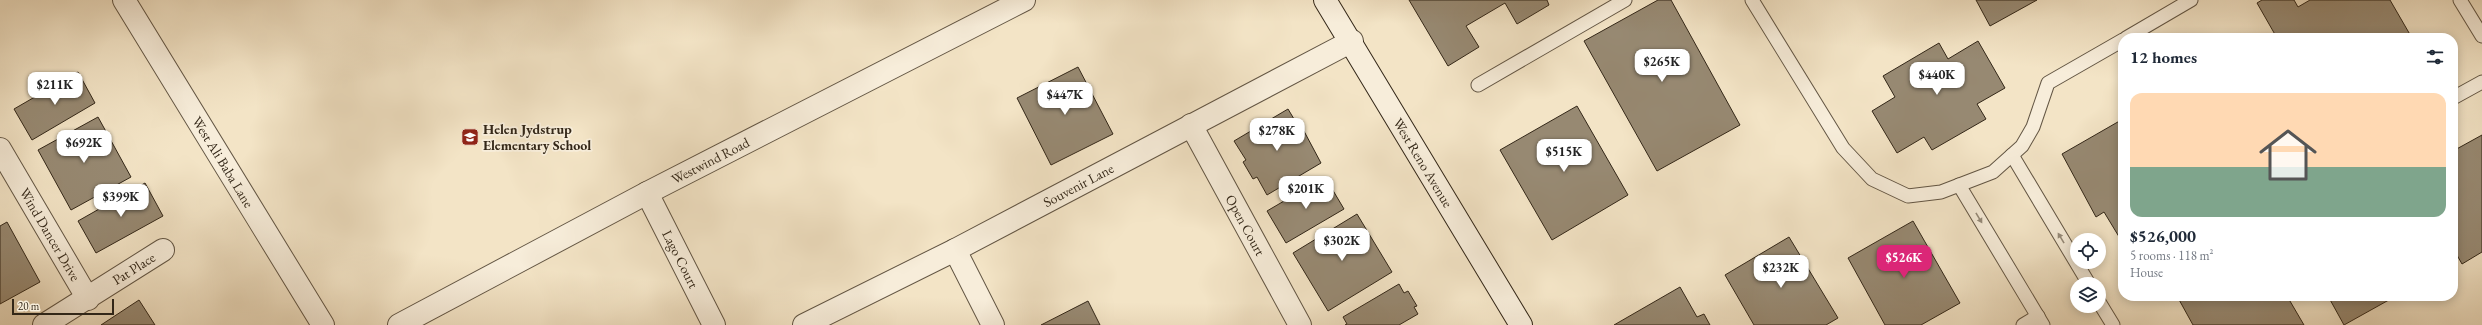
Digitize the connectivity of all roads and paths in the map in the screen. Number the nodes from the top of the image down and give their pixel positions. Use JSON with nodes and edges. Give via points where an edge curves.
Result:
{"nodes":[{"id":1,"x":124,"y":0,"type":"edge"},
{"id":2,"x":1024,"y":0,"type":"edge"},
{"id":3,"x":1325,"y":0,"type":"edge"},
{"id":4,"x":1625,"y":0,"type":"edge"},
{"id":5,"x":1752,"y":0,"type":"edge"},
{"id":6,"x":2191,"y":0,"type":"edge"},
{"id":7,"x":2460,"y":0,"type":"edge"},
{"id":8,"x":2135,"y":33,"type":"edge"},
{"id":9,"x":2482,"y":36,"type":"edge"},
{"id":10,"x":1352,"y":42,"type":"junction"},
{"id":11,"x":2118,"y":43,"type":"edge"},
{"id":12,"x":2482,"y":82,"type":"edge"},
{"id":13,"x":1478,"y":85,"type":"dead end"},
{"id":14,"x":2458,"y":95,"type":"edge"},
{"id":15,"x":1191,"y":126,"type":"junction"},
{"id":16,"x":0,"y":149,"type":"edge"},
{"id":17,"x":2012,"y":156,"type":"junction"},
{"id":18,"x":1959,"y":185,"type":"junction"},
{"id":19,"x":647,"y":193,"type":"junction"},
{"id":20,"x":163,"y":250,"type":"dead end"},
{"id":21,"x":955,"y":250,"type":"junction"},
{"id":22,"x":2084,"y":277,"type":"edge"},
{"id":23,"x":88,"y":300,"type":"junction"},
{"id":24,"x":2106,"y":313,"type":"edge"},
{"id":25,"x":2040,"y":321,"type":"edge"},
{"id":26,"x":44,"y":325,"type":"edge"},
{"id":27,"x":323,"y":325,"type":"edge"},
{"id":28,"x":399,"y":325,"type":"edge"},
{"id":29,"x":714,"y":325,"type":"edge"},
{"id":30,"x":804,"y":325,"type":"edge"},
{"id":31,"x":993,"y":325,"type":"edge"},
{"id":32,"x":1300,"y":325,"type":"edge"},
{"id":33,"x":1521,"y":325,"type":"edge"},
{"id":34,"x":2023,"y":325,"type":"edge"},
{"id":35,"x":2113,"y":325,"type":"edge"}],
"edges":[{"from":1,"to":27,"type":"street","name":"West Ali Baba Lane"},
{"from":2,"to":19,"type":"street","name":"Westwind Road"},
{"from":3,"to":10,"type":"street","name":"West Reno Avenue"},
{"from":4,"to":13,"type":"lane"},
{"from":5,"to":18,"type":"lane","via":[[1843,148],[1872,179],[1908,196],[1941,192]]},
{"from":6,"to":8,"type":"lane"},
{"from":7,"to":9,"type":"lane"},
{"from":10,"to":15,"type":"street","name":"Souvenir Lane"},
{"from":10,"to":33,"type":"street","name":"West Reno Avenue"},
{"from":11,"to":17,"type":"lane","via":[[2048,84],[2034,127]]},
{"from":12,"to":14,"type":"lane"},
{"from":15,"to":21,"type":"street","name":"Souvenir Lane"},
{"from":15,"to":32,"type":"street","name":"Open Court"},
{"from":16,"to":23,"type":"street","name":"Wind Dancer Drive"},
{"from":17,"to":18,"type":"lane","via":[[1993,172]]},
{"from":22,"to":17,"type":"lane","one_way":true},
{"from":18,"to":25,"type":"lane","one_way":true},
{"from":19,"to":28,"type":"street","name":"Westwind Road"},
{"from":19,"to":29,"type":"street","name":"Lago Court"},
{"from":20,"to":23,"type":"street","name":"Pat Place"},
{"from":21,"to":30,"type":"street","name":"Souvenir Lane"},
{"from":21,"to":31,"type":"street"},
{"from":23,"to":26,"type":"street","name":"Pat Place"},
{"from":24,"to":35,"type":"lane"},
{"from":25,"to":34,"type":"lane"}]}
